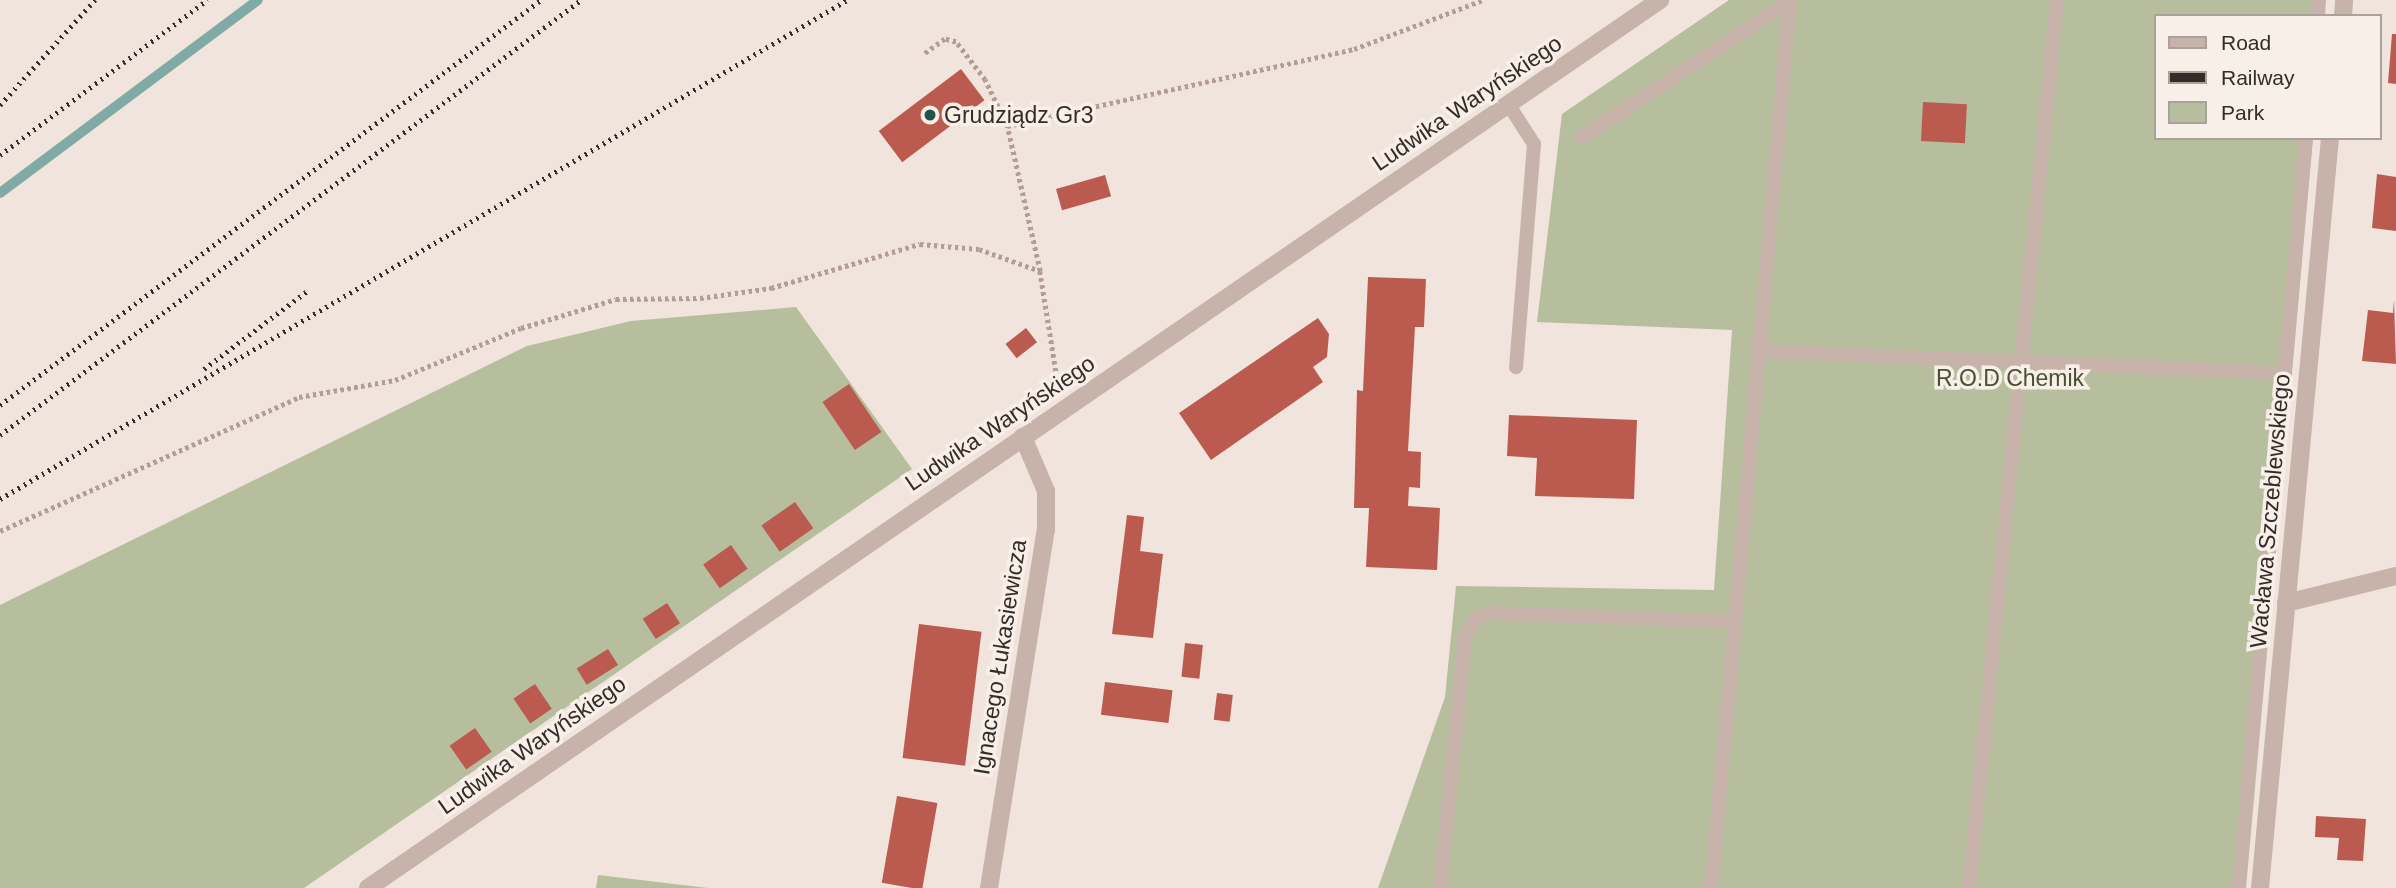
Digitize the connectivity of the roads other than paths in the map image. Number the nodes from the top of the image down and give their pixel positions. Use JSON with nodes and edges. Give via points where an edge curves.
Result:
{"nodes":[{"id":1,"x":1660,"y":0,"type":"edge"},
{"id":2,"x":2057,"y":0,"type":"edge"},
{"id":3,"x":1791,"y":1,"type":"edge"},
{"id":4,"x":1508,"y":104,"type":"junction"},
{"id":5,"x":1582,"y":137,"type":"dead end"},
{"id":6,"x":2306,"y":140,"type":"edge"},
{"id":7,"x":2330,"y":140,"type":"edge"},
{"id":8,"x":1758,"y":351,"type":"junction"},
{"id":9,"x":2021,"y":364,"type":"junction"},
{"id":10,"x":1516,"y":367,"type":"dead end"},
{"id":11,"x":2285,"y":373,"type":"junction"},
{"id":12,"x":1023,"y":437,"type":"junction"},
{"id":13,"x":2396,"y":576,"type":"edge"},
{"id":14,"x":2286,"y":603,"type":"junction"},
{"id":15,"x":1735,"y":622,"type":"junction"},
{"id":16,"x":368,"y":888,"type":"edge"},
{"id":17,"x":989,"y":888,"type":"edge"},
{"id":18,"x":1440,"y":888,"type":"edge"},
{"id":19,"x":1711,"y":888,"type":"edge"},
{"id":20,"x":1969,"y":888,"type":"edge"},
{"id":21,"x":2239,"y":888,"type":"edge"},
{"id":22,"x":2260,"y":888,"type":"edge"}],
"edges":[{"from":1,"to":4,"type":"street","name":"Ludwika Waryńskiego"},
{"from":2,"to":9,"type":"lane"},
{"from":3,"to":5,"type":"lane"},
{"from":3,"to":8,"type":"lane"},
{"from":4,"to":10,"type":"lane","via":[[1534,144]]},
{"from":4,"to":12,"type":"street","name":"Ludwika Waryńskiego"},
{"from":6,"to":11,"type":"lane"},
{"from":7,"to":14,"type":"street","name":"Wacława Szczeblewskiego"},
{"from":8,"to":9,"type":"lane"},
{"from":8,"to":15,"type":"lane"},
{"from":9,"to":11,"type":"lane"},
{"from":9,"to":20,"type":"lane"},
{"from":11,"to":21,"type":"lane"},
{"from":12,"to":16,"type":"street","name":"Ludwika Waryńskiego"},
{"from":12,"to":17,"type":"street","name":"Ignacego Łukasiewicza","via":[[1046,491],[1046,530]]},
{"from":13,"to":14,"type":"street"},
{"from":14,"to":22,"type":"street","name":"Wacława Szczeblewskiego"},
{"from":15,"to":18,"type":"lane","via":[[1492,613],[1476,618],[1465,639]]},
{"from":15,"to":19,"type":"lane"}]}
